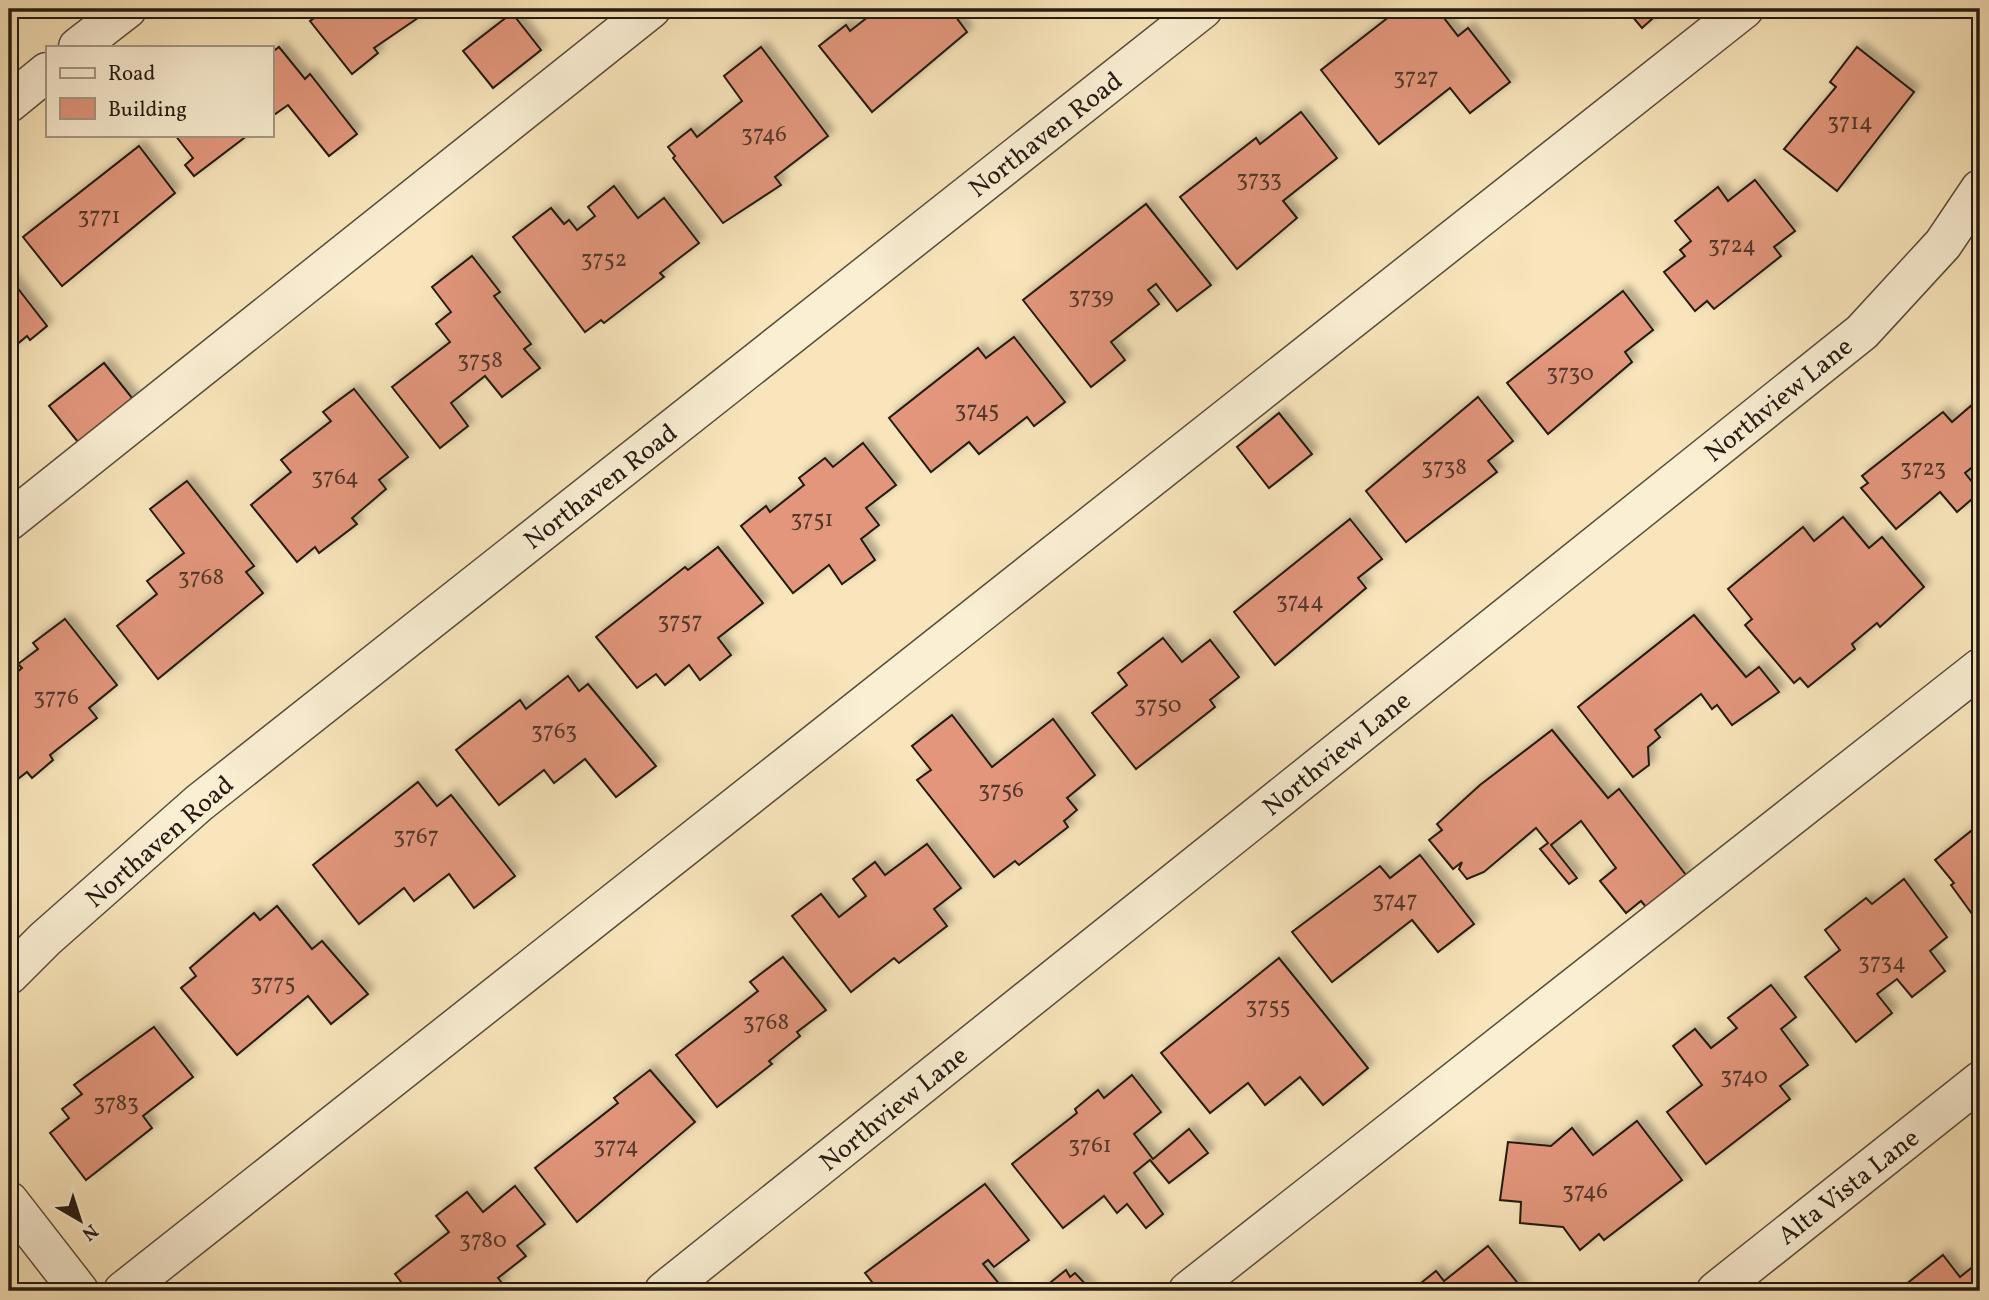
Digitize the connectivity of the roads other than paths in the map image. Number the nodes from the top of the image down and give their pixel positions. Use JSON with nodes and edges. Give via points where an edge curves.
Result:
{"nodes":[{"id":1,"x":127,"y":9,"type":"edge"},
{"id":2,"x":652,"y":9,"type":"edge"},
{"id":3,"x":1203,"y":9,"type":"edge"},
{"id":4,"x":1744,"y":9,"type":"edge"},
{"id":5,"x":79,"y":46,"type":"edge"},
{"id":6,"x":46,"y":73,"type":"edge"},
{"id":7,"x":9,"y":103,"type":"edge"},
{"id":8,"x":1980,"y":189,"type":"edge"},
{"id":9,"x":9,"y":521,"type":"edge"},
{"id":10,"x":1980,"y":668,"type":"edge"},
{"id":11,"x":9,"y":975,"type":"edge"},
{"id":12,"x":1980,"y":1081,"type":"edge"},
{"id":13,"x":9,"y":1201,"type":"edge"},
{"id":14,"x":79,"y":1291,"type":"edge"},
{"id":15,"x":122,"y":1291,"type":"edge"},
{"id":16,"x":664,"y":1291,"type":"edge"},
{"id":17,"x":1188,"y":1291,"type":"edge"},
{"id":18,"x":1716,"y":1291,"type":"edge"}],
"edges":[{"from":1,"to":5,"type":"street"},
{"from":2,"to":9,"type":"street"},
{"from":3,"to":11,"type":"street","name":"Northaven Road","via":[[199,803]]},
{"from":4,"to":15,"type":"street"},
{"from":6,"to":7,"type":"street"},
{"from":8,"to":16,"type":"street","name":"Northview Lane","via":[[1943,244],[1863,332]]},
{"from":10,"to":17,"type":"street"},
{"from":12,"to":18,"type":"street","name":"Alta Vista Lane"},
{"from":13,"to":14,"type":"street"}]}
